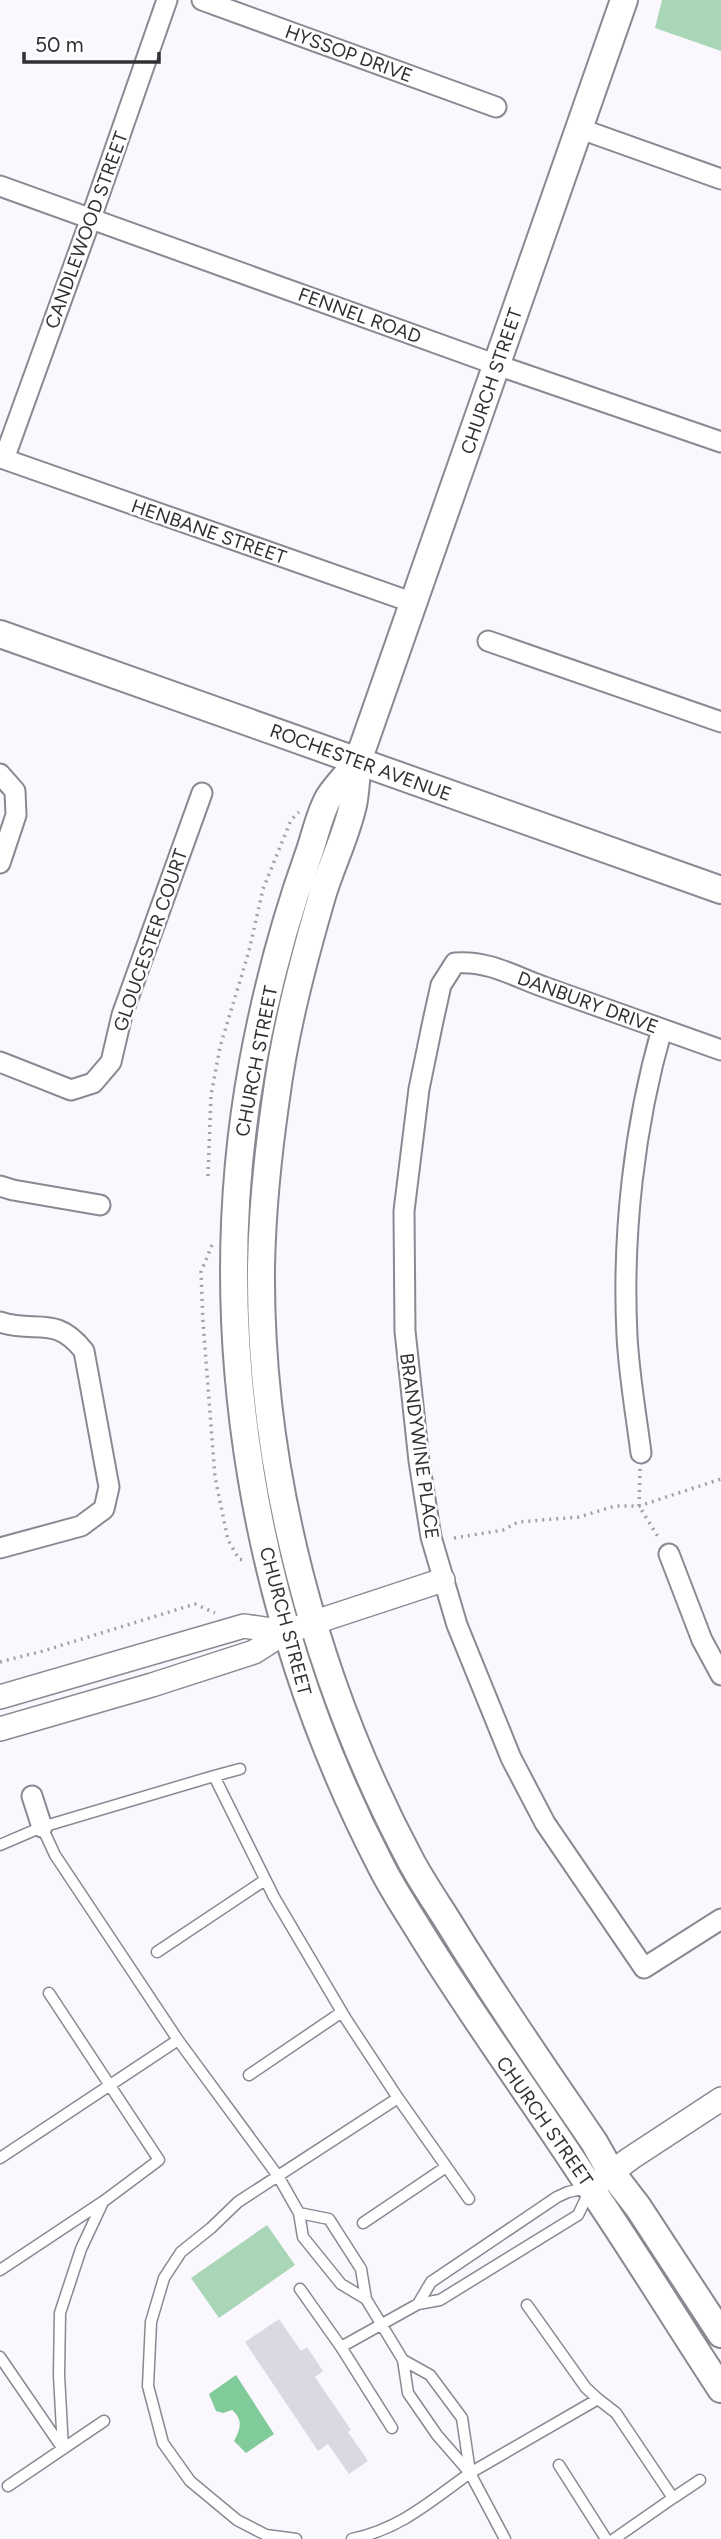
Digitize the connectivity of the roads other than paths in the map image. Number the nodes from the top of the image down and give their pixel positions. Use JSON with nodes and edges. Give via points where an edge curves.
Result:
{"nodes":[{"id":1,"x":167,"y":0,"type":"edge"},
{"id":2,"x":202,"y":0,"type":"edge"},
{"id":3,"x":624,"y":0,"type":"edge"},
{"id":4,"x":496,"y":107,"type":"dead end"},
{"id":5,"x":578,"y":128,"type":"junction"},
{"id":6,"x":721,"y":179,"type":"edge"},
{"id":7,"x":0,"y":186,"type":"edge"},
{"id":8,"x":92,"y":218,"type":"junction"},
{"id":9,"x":496,"y":365,"type":"junction"},
{"id":10,"x":721,"y":442,"type":"edge"},
{"id":11,"x":4,"y":459,"type":"joint"},
{"id":12,"x":414,"y":603,"type":"junction"},
{"id":13,"x":0,"y":634,"type":"edge"},
{"id":14,"x":488,"y":641,"type":"dead end"},
{"id":15,"x":721,"y":722,"type":"edge"},
{"id":16,"x":358,"y":761,"type":"junction"},
{"id":17,"x":0,"y":774,"type":"edge"},
{"id":18,"x":202,"y":793,"type":"dead end"},
{"id":19,"x":0,"y":863,"type":"edge"},
{"id":20,"x":721,"y":890,"type":"edge"},
{"id":21,"x":455,"y":963,"type":"joint"},
{"id":22,"x":662,"y":1029,"type":"junction"},
{"id":23,"x":721,"y":1050,"type":"edge"},
{"id":24,"x":0,"y":1062,"type":"edge"},
{"id":25,"x":0,"y":1186,"type":"edge"},
{"id":26,"x":100,"y":1205,"type":"dead end"},
{"id":27,"x":0,"y":1322,"type":"edge"},
{"id":28,"x":641,"y":1453,"type":"road end"},
{"id":29,"x":0,"y":1548,"type":"edge"},
{"id":30,"x":669,"y":1554,"type":"road end"},
{"id":31,"x":443,"y":1580,"type":"junction"},
{"id":32,"x":312,"y":1624,"type":"junction"},
{"id":33,"x":285,"y":1632,"type":"junction"},
{"id":34,"x":721,"y":1675,"type":"edge"},
{"id":35,"x":0,"y":1697,"type":"edge"},
{"id":36,"x":0,"y":1729,"type":"edge"},
{"id":37,"x":240,"y":1769,"type":"dead end"},
{"id":38,"x":214,"y":1776,"type":"junction"},
{"id":39,"x":32,"y":1796,"type":"dead end"},
{"id":40,"x":41,"y":1827,"type":"junction"},
{"id":41,"x":0,"y":1846,"type":"edge"},
{"id":42,"x":265,"y":1880,"type":"junction"},
{"id":43,"x":721,"y":1919,"type":"edge"},
{"id":44,"x":157,"y":1952,"type":"dead end"},
{"id":45,"x":50,"y":1993,"type":"dead end"},
{"id":46,"x":342,"y":2012,"type":"junction"},
{"id":47,"x":178,"y":2040,"type":"junction"},
{"id":48,"x":249,"y":2075,"type":"dead end"},
{"id":49,"x":111,"y":2084,"type":"junction"},
{"id":50,"x":398,"y":2098,"type":"junction"},
{"id":51,"x":721,"y":2099,"type":"edge"},
{"id":52,"x":0,"y":2158,"type":"edge"},
{"id":53,"x":446,"y":2167,"type":"junction"},
{"id":54,"x":278,"y":2176,"type":"junction"},
{"id":55,"x":601,"y":2180,"type":"junction"},
{"id":56,"x":469,"y":2199,"type":"dead end"},
{"id":57,"x":104,"y":2201,"type":"junction"},
{"id":58,"x":299,"y":2213,"type":"junction"},
{"id":59,"x":363,"y":2223,"type":"dead end"},
{"id":60,"x":0,"y":2270,"type":"edge"},
{"id":61,"x":299,"y":2289,"type":"dead end"},
{"id":62,"x":366,"y":2299,"type":"junction"},
{"id":63,"x":418,"y":2304,"type":"junction"},
{"id":64,"x":527,"y":2305,"type":"dead end"},
{"id":65,"x":382,"y":2323,"type":"junction"},
{"id":66,"x":721,"y":2334,"type":"edge"},
{"id":67,"x":341,"y":2347,"type":"junction"},
{"id":68,"x":0,"y":2357,"type":"edge"},
{"id":69,"x":402,"y":2360,"type":"junction"},
{"id":70,"x":721,"y":2389,"type":"edge"},
{"id":71,"x":598,"y":2399,"type":"junction"},
{"id":72,"x":104,"y":2421,"type":"dead end"},
{"id":73,"x":392,"y":2428,"type":"dead end"},
{"id":74,"x":64,"y":2449,"type":"junction"},
{"id":75,"x":559,"y":2465,"type":"dead end"},
{"id":76,"x":470,"y":2473,"type":"junction"},
{"id":77,"x":700,"y":2480,"type":"dead end"},
{"id":78,"x":8,"y":2486,"type":"dead end"},
{"id":79,"x":673,"y":2498,"type":"junction"},
{"id":80,"x":296,"y":2539,"type":"edge"},
{"id":81,"x":352,"y":2539,"type":"edge"},
{"id":82,"x":505,"y":2539,"type":"edge"},
{"id":83,"x":606,"y":2539,"type":"edge"},
{"id":84,"x":614,"y":2539,"type":"edge"}],
"edges":[{"from":1,"to":8,"type":"street","name":"CANDLEWOOD STREET"},
{"from":2,"to":4,"type":"street","name":"HYSSOP DRIVE"},
{"from":3,"to":5,"type":"main road","name":"CHURCH STREET"},
{"from":5,"to":6,"type":"street"},
{"from":5,"to":9,"type":"main road","name":"CHURCH STREET"},
{"from":7,"to":8,"type":"street","name":"FENNEL ROAD"},
{"from":8,"to":9,"type":"street","name":"FENNEL ROAD"},
{"from":8,"to":11,"type":"street","name":"CANDLEWOOD STREET"},
{"from":9,"to":10,"type":"street","name":"FENNEL ROAD"},
{"from":9,"to":12,"type":"main road","name":"CHURCH STREET"},
{"from":11,"to":12,"type":"street","name":"HENBANE STREET"},
{"from":12,"to":16,"type":"main road","name":"CHURCH STREET"},
{"from":13,"to":16,"type":"main road","name":"ROCHESTER AVENUE"},
{"from":14,"to":15,"type":"street"},
{"from":16,"to":20,"type":"main road","name":"ROCHESTER AVENUE"},
{"from":16,"to":32,"type":"main road","name":"CHURCH STREET","via":[[353,807],[305,953],[290,1020],[276,1096],[264,1228],[262,1293],[270,1409],[291,1539]]},
{"from":16,"to":33,"type":"main road","name":"CHURCH STREET","via":[[328,799],[301,875],[260,1025],[239,1150],[236,1337],[251,1470]]},
{"from":17,"to":19,"type":"street","via":[[15,791],[16,815]]},
{"from":18,"to":24,"type":"street","name":"GLOUCESTER COURT","via":[[122,1014],[111,1062],[93,1083],[71,1090]]},
{"from":21,"to":22,"type":"street","name":"DANBURY DRIVE","via":[[490,964],[525,981]]},
{"from":21,"to":31,"type":"street","name":"BRANDYWINE PLACE","via":[[441,985],[427,1048],[404,1211],[405,1331],[419,1461]]},
{"from":22,"to":23,"type":"street","name":"DANBURY DRIVE"},
{"from":22,"to":28,"type":"street","via":[[648,1080],[627,1230],[627,1337]]},
{"from":25,"to":26,"type":"street"},
{"from":27,"to":29,"type":"street","via":[[53,1327],[71,1335],[84,1351],[108,1487],[104,1509],[81,1526]]},
{"from":30,"to":34,"type":"street","via":[[702,1640]]},
{"from":31,"to":32,"type":"street"},
{"from":31,"to":43,"type":"street","name":"BRANDYWINE PLACE","via":[[510,1758],[545,1823],[644,1968]]},
{"from":32,"to":33,"type":"street"},
{"from":32,"to":55,"type":"main road","name":"CHURCH STREET","via":[[363,1761],[412,1863],[594,2142]]},
{"from":33,"to":35,"type":"street","via":[[244,1626]]},
{"from":33,"to":36,"type":"street","via":[[254,1652]]},
{"from":33,"to":55,"type":"main road","name":"CHURCH STREET","via":[[321,1736],[383,1871],[495,2049]]},
{"from":37,"to":38,"type":"lane"},
{"from":38,"to":40,"type":"lane"},
{"from":38,"to":42,"type":"lane"},
{"from":39,"to":40,"type":"street"},
{"from":40,"to":41,"type":"lane"},
{"from":40,"to":47,"type":"lane"},
{"from":42,"to":44,"type":"lane"},
{"from":42,"to":46,"type":"lane"},
{"from":45,"to":49,"type":"lane"},
{"from":46,"to":48,"type":"lane"},
{"from":46,"to":50,"type":"lane"},
{"from":47,"to":49,"type":"lane"},
{"from":47,"to":54,"type":"lane"},
{"from":49,"to":52,"type":"lane"},
{"from":49,"to":57,"type":"lane","via":[[159,2160]]},
{"from":50,"to":53,"type":"lane"},
{"from":50,"to":54,"type":"lane"},
{"from":51,"to":55,"type":"street"},
{"from":53,"to":56,"type":"lane"},
{"from":53,"to":59,"type":"lane"},
{"from":54,"to":58,"type":"lane"},
{"from":54,"to":80,"type":"lane","via":[[238,2202],[181,2252],[164,2278],[151,2322],[148,2386],[163,2443],[190,2481],[237,2520],[266,2535]]},
{"from":55,"to":63,"type":"lane","via":[[565,2193],[431,2282]]},
{"from":55,"to":63,"type":"lane","via":[[578,2215],[440,2300]]},
{"from":55,"to":66,"type":"main road","name":"CHURCH STREET","via":[[640,2211]]},
{"from":55,"to":70,"type":"main road","name":"CHURCH STREET"},
{"from":57,"to":60,"type":"lane"},
{"from":57,"to":74,"type":"lane","via":[[81,2249],[60,2312]]},
{"from":58,"to":62,"type":"lane","via":[[303,2237],[324,2264],[341,2284]]},
{"from":58,"to":62,"type":"lane","via":[[329,2219],[360,2269]]},
{"from":61,"to":67,"type":"lane"},
{"from":62,"to":65,"type":"lane"},
{"from":63,"to":65,"type":"lane"},
{"from":64,"to":71,"type":"lane"},
{"from":65,"to":67,"type":"lane"},
{"from":65,"to":69,"type":"lane"},
{"from":67,"to":73,"type":"lane"},
{"from":68,"to":74,"type":"lane"},
{"from":69,"to":76,"type":"lane","via":[[408,2393]]},
{"from":69,"to":76,"type":"lane","via":[[430,2375],[462,2418]]},
{"from":71,"to":76,"type":"lane"},
{"from":71,"to":79,"type":"lane","via":[[616,2413]]},
{"from":72,"to":74,"type":"lane"},
{"from":74,"to":78,"type":"lane"},
{"from":75,"to":83,"type":"lane"},
{"from":76,"to":81,"type":"lane","via":[[415,2514],[376,2534]]},
{"from":76,"to":82,"type":"lane"},
{"from":77,"to":79,"type":"lane"},
{"from":79,"to":84,"type":"lane"}]}
